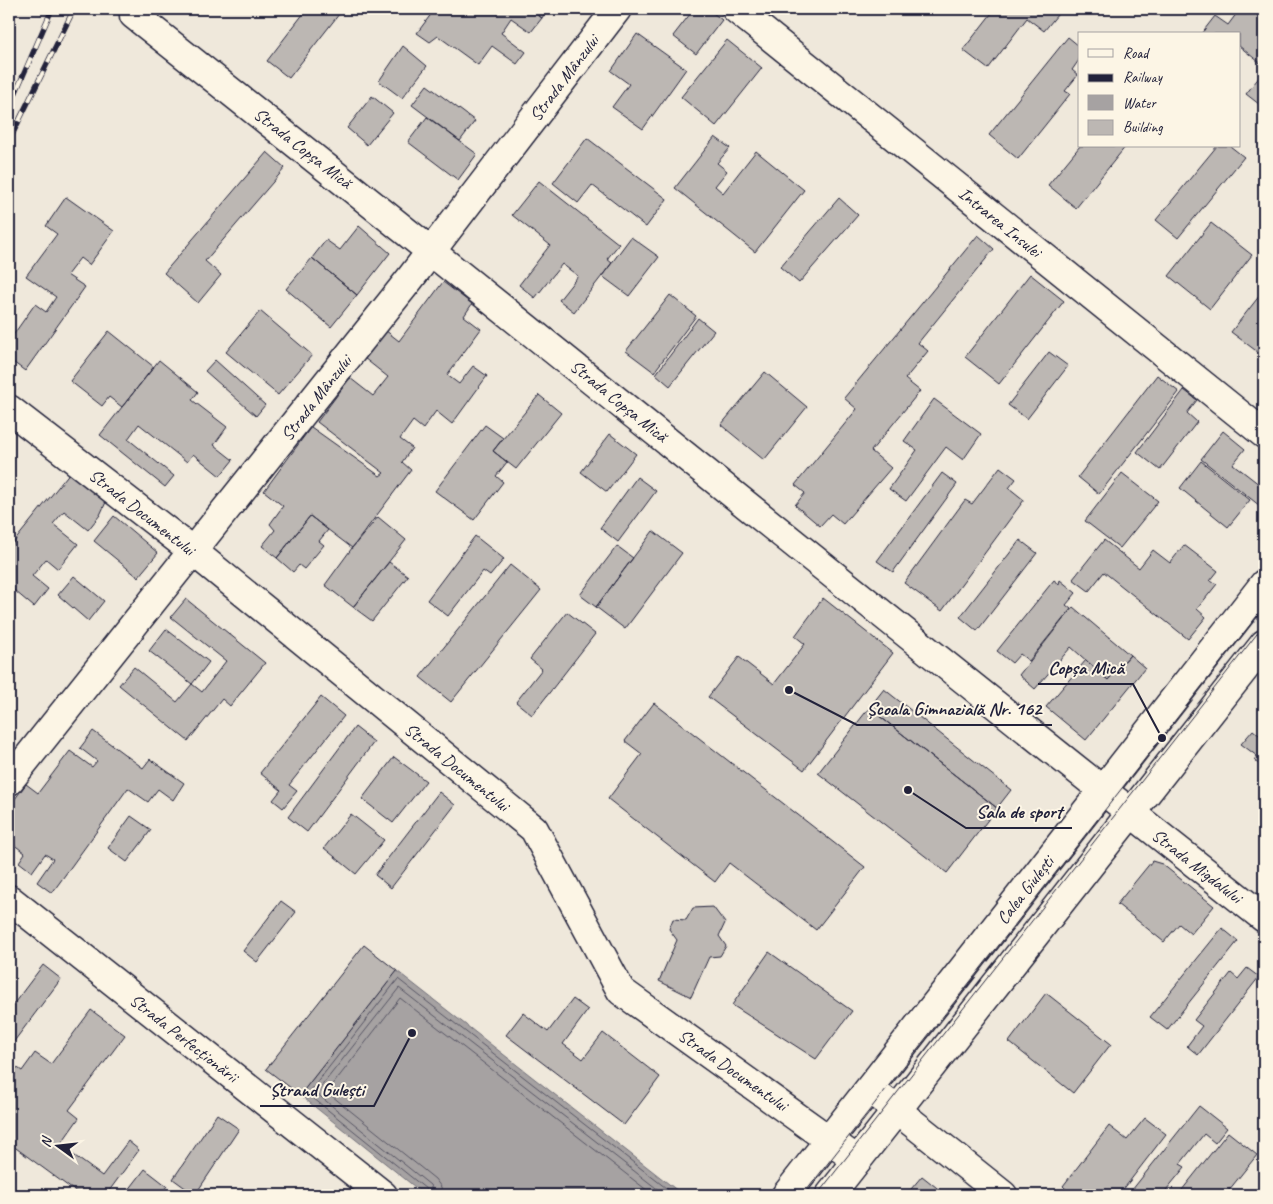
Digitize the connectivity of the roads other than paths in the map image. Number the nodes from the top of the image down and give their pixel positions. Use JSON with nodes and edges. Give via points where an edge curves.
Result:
{"nodes":[{"id":1,"x":617,"y":9,"type":"edge"},
{"id":2,"x":736,"y":9,"type":"edge"},
{"id":3,"x":135,"y":12,"type":"edge"},
{"id":4,"x":433,"y":250,"type":"junction"},
{"id":5,"x":9,"y":409,"type":"edge"},
{"id":6,"x":1264,"y":434,"type":"edge"},
{"id":7,"x":194,"y":552,"type":"junction"},
{"id":8,"x":1264,"y":584,"type":"edge"},
{"id":9,"x":1264,"y":644,"type":"edge"},
{"id":10,"x":9,"y":781,"type":"edge"},
{"id":11,"x":1102,"y":791,"type":"junction"},
{"id":12,"x":1130,"y":813,"type":"junction"},
{"id":13,"x":9,"y":899,"type":"edge"},
{"id":14,"x":1264,"y":918,"type":"edge"},
{"id":15,"x":870,"y":1089,"type":"junction"},
{"id":16,"x":897,"y":1111,"type":"junction"},
{"id":17,"x":830,"y":1140,"type":"junction"},
{"id":18,"x":857,"y":1160,"type":"junction"},
{"id":19,"x":383,"y":1195,"type":"edge"},
{"id":20,"x":786,"y":1195,"type":"edge"},
{"id":21,"x":830,"y":1195,"type":"edge"},
{"id":22,"x":1003,"y":1195,"type":"edge"}],
"edges":[{"from":1,"to":4,"type":"street","name":"Strada Mânzului"},
{"from":2,"to":6,"type":"street","name":"Intrarea Insulei"},
{"from":3,"to":4,"type":"street","name":"Strada Copșa Mică"},
{"from":4,"to":7,"type":"street","name":"Strada Mânzului"},
{"from":4,"to":11,"type":"street","name":"Strada Copșa Mică"},
{"from":5,"to":7,"type":"street","name":"Strada Documentului"},
{"from":7,"to":10,"type":"street","name":"Strada Mânzului"},
{"from":7,"to":17,"type":"street","name":"Strada Documentului","via":[[534,829],[621,991]]},
{"from":8,"to":11,"type":"street","name":"Calea Giulești"},
{"from":9,"to":12,"type":"street","name":"Calea Giulești"},
{"from":11,"to":12,"type":"street","name":"Strada Copșa Mică"},
{"from":11,"to":15,"type":"street","name":"Calea Giulești"},
{"from":12,"to":14,"type":"street","name":"Strada Migdalului"},
{"from":12,"to":16,"type":"street","name":"Calea Giulești"},
{"from":13,"to":19,"type":"street","name":"Strada Perfecționării"},
{"from":15,"to":16,"type":"street"},
{"from":15,"to":17,"type":"street","name":"Calea Giulești"},
{"from":16,"to":18,"type":"street","name":"Calea Giulești"},
{"from":16,"to":22,"type":"street"},
{"from":17,"to":18,"type":"street","name":"Strada Documentului"},
{"from":17,"to":20,"type":"street","name":"Calea Giulești"},
{"from":18,"to":21,"type":"street","name":"Calea Giulești"}]}
